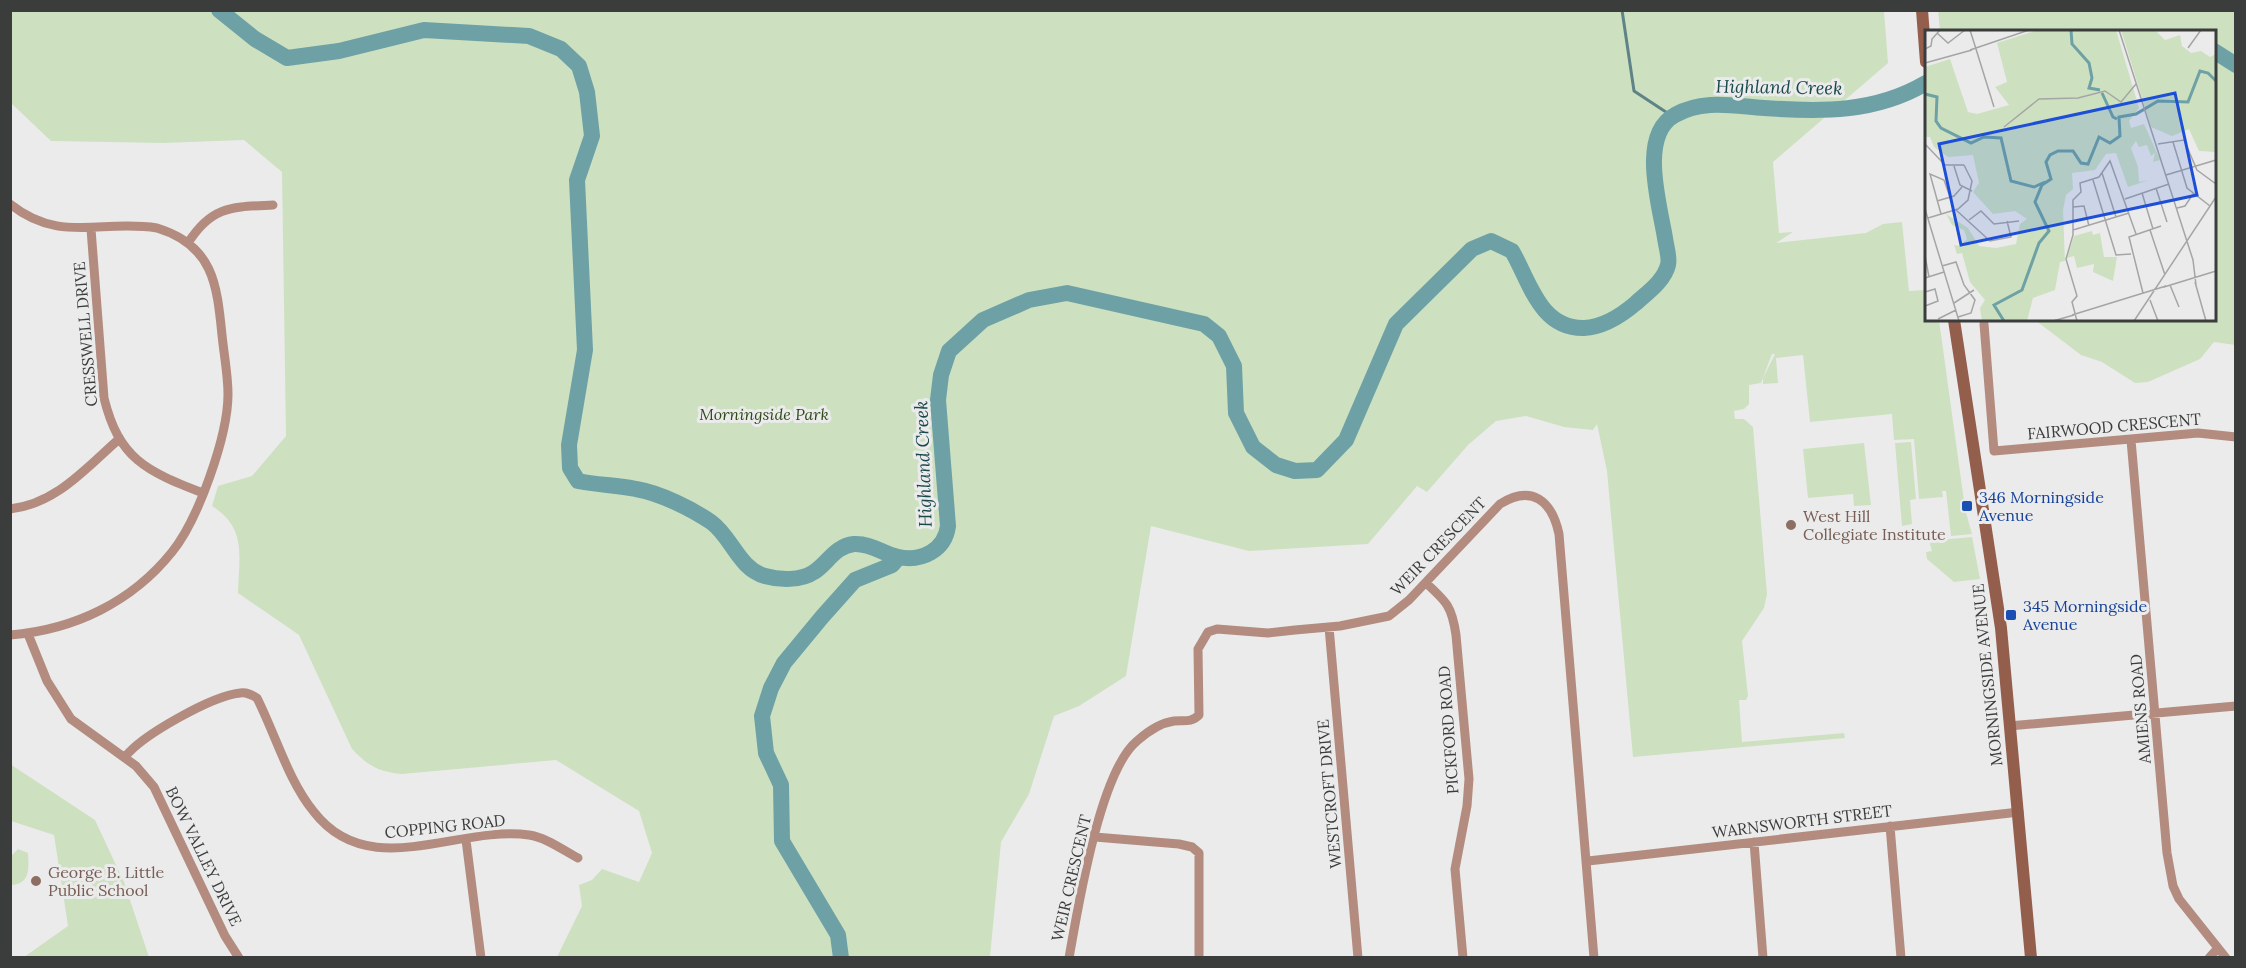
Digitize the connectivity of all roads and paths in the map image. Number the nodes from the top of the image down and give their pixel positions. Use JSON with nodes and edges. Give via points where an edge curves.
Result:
{"nodes":[{"id":1,"x":1922,"y":10,"type":"edge"},
{"id":2,"x":1925,"y":52,"type":"edge"},
{"id":3,"x":10,"y":204,"type":"edge"},
{"id":4,"x":273,"y":205,"type":"dead end"},
{"id":5,"x":91,"y":229,"type":"junction"},
{"id":6,"x":188,"y":243,"type":"junction"},
{"id":7,"x":1954,"y":321,"type":"edge"},
{"id":8,"x":1984,"y":324,"type":"dead end"},
{"id":9,"x":2235,"y":437,"type":"edge"},
{"id":10,"x":118,"y":440,"type":"junction"},
{"id":11,"x":2131,"y":440,"type":"junction"},
{"id":12,"x":203,"y":493,"type":"junction"},
{"id":13,"x":10,"y":509,"type":"edge"},
{"id":14,"x":1426,"y":583,"type":"junction"},
{"id":15,"x":1329,"y":627,"type":"junction"},
{"id":16,"x":28,"y":634,"type":"junction"},
{"id":17,"x":10,"y":635,"type":"edge"},
{"id":18,"x":2235,"y":706,"type":"edge"},
{"id":19,"x":2155,"y":713,"type":"junction"},
{"id":20,"x":2009,"y":726,"type":"junction"},
{"id":21,"x":125,"y":757,"type":"junction"},
{"id":22,"x":2019,"y":812,"type":"junction"},
{"id":23,"x":1890,"y":826,"type":"junction"},
{"id":24,"x":1095,"y":837,"type":"junction"},
{"id":25,"x":466,"y":840,"type":"junction"},
{"id":26,"x":1754,"y":842,"type":"junction"},
{"id":27,"x":578,"y":858,"type":"dead end"},
{"id":28,"x":1588,"y":861,"type":"junction"},
{"id":29,"x":2218,"y":948,"type":"junction"},
{"id":30,"x":239,"y":957,"type":"edge"},
{"id":31,"x":481,"y":957,"type":"edge"},
{"id":32,"x":1069,"y":957,"type":"edge"},
{"id":33,"x":1199,"y":957,"type":"edge"},
{"id":34,"x":1358,"y":957,"type":"edge"},
{"id":35,"x":1463,"y":957,"type":"edge"},
{"id":36,"x":1594,"y":957,"type":"edge"},
{"id":37,"x":1763,"y":957,"type":"edge"},
{"id":38,"x":1901,"y":957,"type":"edge"},
{"id":39,"x":2031,"y":957,"type":"edge"},
{"id":40,"x":2209,"y":957,"type":"edge"},
{"id":41,"x":2226,"y":957,"type":"edge"}],
"edges":[{"from":1,"to":2,"type":"main road"},
{"from":3,"to":5,"type":"street","via":[[47,225]]},
{"from":4,"to":6,"type":"street","via":[[221,210],[209,216]]},
{"from":5,"to":6,"type":"street","via":[[144,226],[167,231]]},
{"from":5,"to":10,"type":"street","name":"CRESSWELL DRIVE","via":[[104,398]]},
{"from":6,"to":12,"type":"street","via":[[209,268],[218,293],[228,381],[226,418]]},
{"from":7,"to":20,"type":"main road","name":"MORNINGSIDE AVENUE","via":[[2001,628]]},
{"from":8,"to":11,"type":"street","name":"FAIRWOOD CRESCENT","via":[[1994,451]]},
{"from":9,"to":11,"type":"street","name":"FAIRWOOD CRESCENT","via":[[2198,434]]},
{"from":10,"to":12,"type":"street","name":"CRESSWELL DRIVE","via":[[140,464]]},
{"from":10,"to":13,"type":"street","via":[[50,497],[31,506]]},
{"from":11,"to":19,"type":"street","name":"AMIENS ROAD"},
{"from":12,"to":16,"type":"street","via":[[184,535],[142,584],[101,611]]},
{"from":14,"to":15,"type":"street","name":"WEIR CRESCENT","via":[[1389,616]]},
{"from":14,"to":28,"type":"street","name":"WEIR CRESCENT","via":[[1511,497],[1526,495],[1549,507],[1559,534]]},
{"from":14,"to":35,"type":"street","name":"PICKFORD ROAD","via":[[1454,613],[1470,779],[1455,869]]},
{"from":15,"to":24,"type":"street","name":"WEIR CRESCENT","via":[[1268,633],[1217,629],[1208,632],[1198,650],[1199,715],[1190,721],[1173,721],[1155,728],[1125,753],[1104,799]]},
{"from":15,"to":34,"type":"street","name":"WESTCROFT DRIVE"},
{"from":16,"to":17,"type":"street"},
{"from":16,"to":21,"type":"street","name":"BOW VALLEY DRIVE","via":[[47,681],[71,718]]},
{"from":18,"to":19,"type":"street"},
{"from":19,"to":20,"type":"street"},
{"from":19,"to":29,"type":"street","name":"AMIENS ROAD","via":[[2173,886]]},
{"from":20,"to":22,"type":"main road","name":"MORNINGSIDE AVENUE"},
{"from":21,"to":25,"type":"street","name":"COPPING ROAD","via":[[134,745],[177,718],[228,696],[249,693],[258,698],[302,795],[322,822],[335,832],[361,845],[389,849]]},
{"from":21,"to":30,"type":"street","name":"BOW VALLEY DRIVE","via":[[154,787],[225,936]]},
{"from":22,"to":23,"type":"street","name":"WARNSWORTH STREET"},
{"from":22,"to":39,"type":"main road","name":"MORNINGSIDE AVENUE"},
{"from":23,"to":26,"type":"street","name":"WARNSWORTH STREET"},
{"from":23,"to":38,"type":"street"},
{"from":24,"to":32,"type":"street","name":"WEIR CRESCENT"},
{"from":24,"to":33,"type":"street","via":[[1179,844],[1199,853]]},
{"from":25,"to":27,"type":"street","name":"COPPING ROAD","via":[[502,834],[531,835]]},
{"from":25,"to":31,"type":"street"},
{"from":26,"to":28,"type":"street","name":"WARNSWORTH STREET"},
{"from":26,"to":37,"type":"street"},
{"from":28,"to":36,"type":"street","name":"WEIR CRESCENT"},
{"from":29,"to":40,"type":"street"},
{"from":29,"to":41,"type":"street","name":"AMIENS ROAD"}]}
